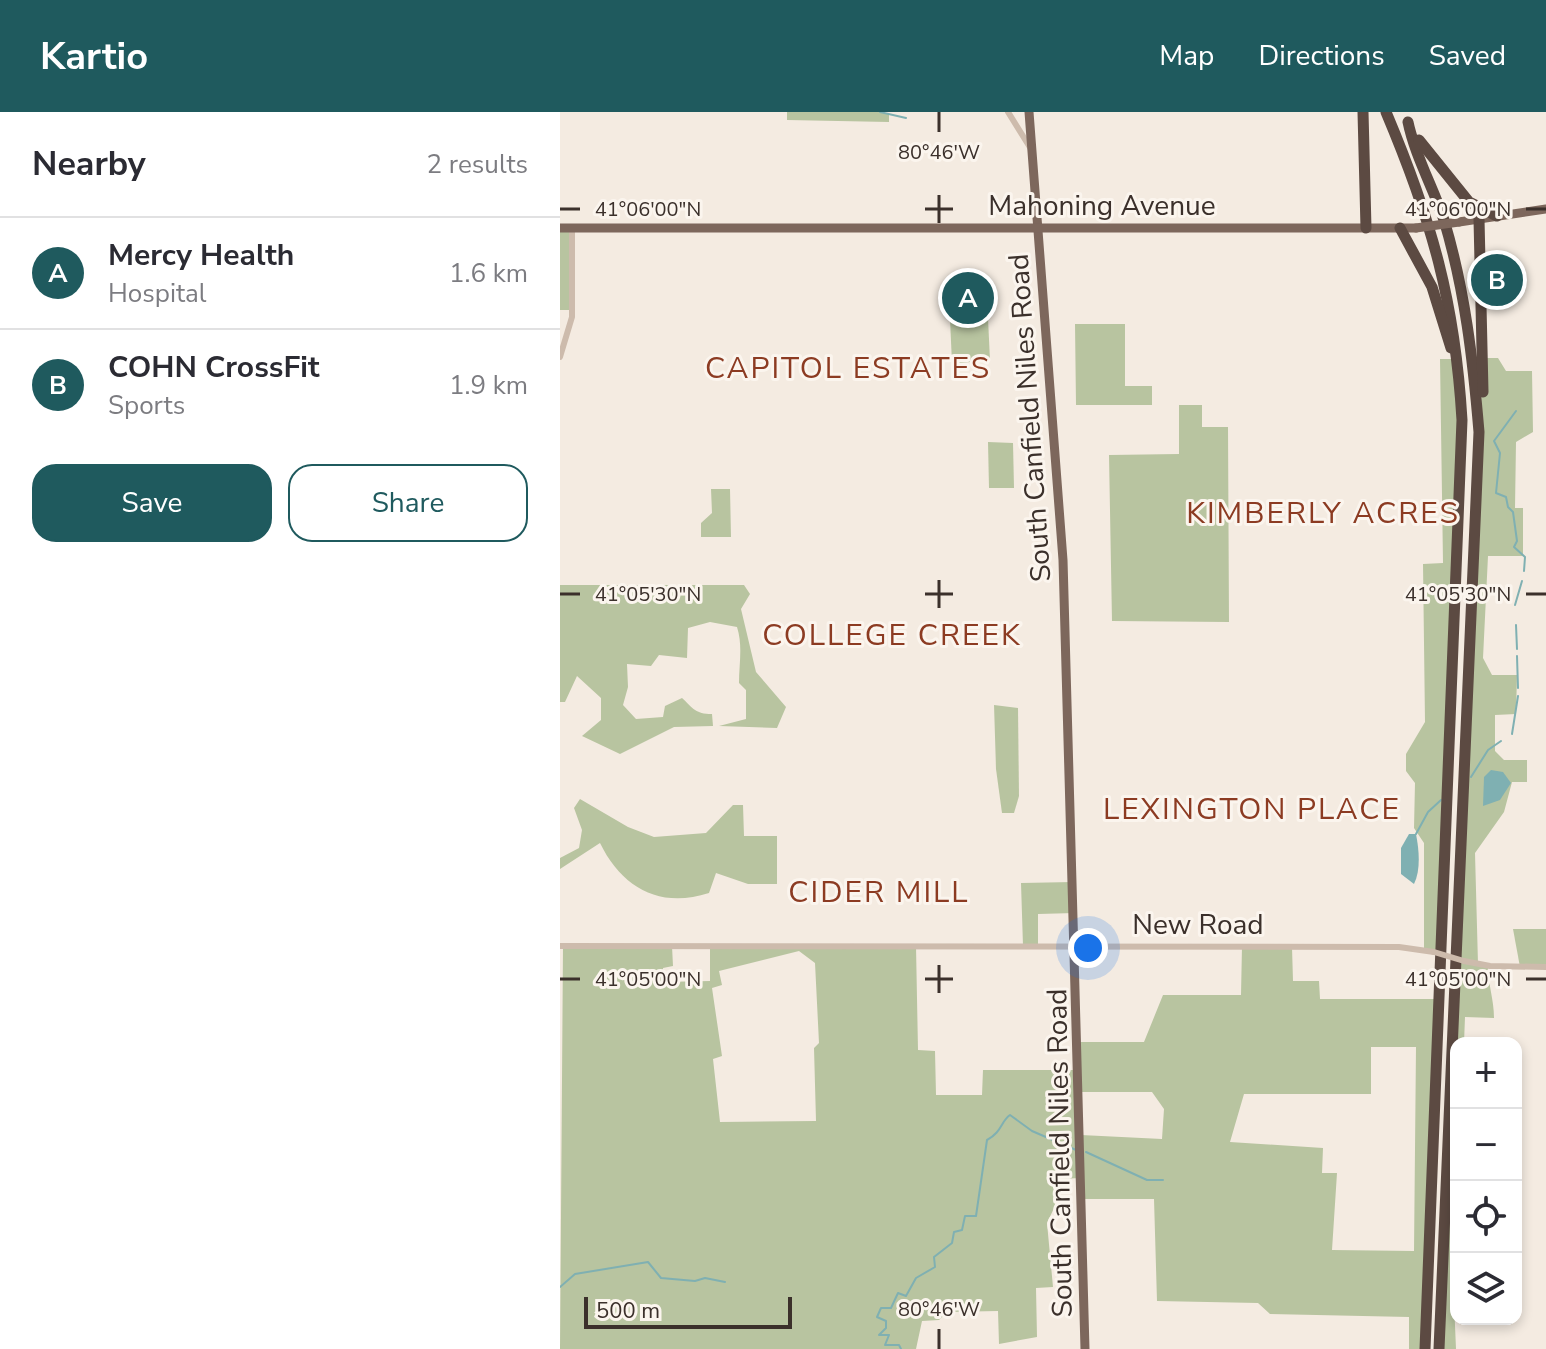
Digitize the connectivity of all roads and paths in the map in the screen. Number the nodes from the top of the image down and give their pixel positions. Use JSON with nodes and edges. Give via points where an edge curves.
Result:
{"nodes":[{"id":1,"x":1008,"y":112,"type":"edge"},
{"id":2,"x":1029,"y":112,"type":"edge"},
{"id":3,"x":1363,"y":112,"type":"edge"},
{"id":4,"x":1386,"y":112,"type":"edge"},
{"id":5,"x":1406,"y":117,"type":"edge"},
{"id":6,"x":1031,"y":149,"type":"junction"},
{"id":7,"x":1469,"y":202,"type":"junction"},
{"id":8,"x":1546,"y":209,"type":"edge"},
{"id":9,"x":1497,"y":216,"type":"junction"},
{"id":10,"x":1477,"y":219,"type":"junction"},
{"id":11,"x":1037,"y":227,"type":"junction"},
{"id":12,"x":560,"y":228,"type":"edge"},
{"id":13,"x":572,"y":228,"type":"junction"},
{"id":14,"x":1366,"y":228,"type":"junction"},
{"id":15,"x":1400,"y":228,"type":"junction"},
{"id":16,"x":560,"y":357,"type":"edge"},
{"id":17,"x":1460,"y":392,"type":"junction"},
{"id":18,"x":1479,"y":432,"type":"junction"},
{"id":19,"x":560,"y":946,"type":"edge"},
{"id":20,"x":1076,"y":946,"type":"junction"},
{"id":21,"x":1546,"y":967,"type":"edge"},
{"id":22,"x":1085,"y":1349,"type":"edge"},
{"id":23,"x":1425,"y":1349,"type":"edge"},
{"id":24,"x":1439,"y":1349,"type":"edge"}],
"edges":[{"from":1,"to":6,"type":"street"},
{"from":2,"to":6,"type":"main road","name":"South Canfield Niles Road"},
{"from":3,"to":14,"type":"highway"},
{"from":4,"to":17,"type":"highway","via":[[1438,251],[1455,328]]},
{"from":5,"to":7,"type":"highway","via":[[1436,165]]},
{"from":5,"to":18,"type":"highway","via":[[1456,264]]},
{"from":6,"to":11,"type":"main road","name":"South Canfield Niles Road"},
{"from":7,"to":9,"type":"highway"},
{"from":7,"to":10,"type":"highway"},
{"from":8,"to":9,"type":"main road","name":"Mahoning Avenue"},
{"from":9,"to":10,"type":"main road","name":"Mahoning Avenue"},
{"from":10,"to":15,"type":"main road","name":"Mahoning Avenue","bridge":true},
{"from":10,"to":18,"type":"highway","via":[[1483,371]]},
{"from":11,"to":13,"type":"main road","name":"Mahoning Avenue"},
{"from":11,"to":14,"type":"main road","name":"Mahoning Avenue"},
{"from":11,"to":20,"type":"main road","name":"South Canfield Niles Road","via":[[1061,530]]},
{"from":12,"to":13,"type":"main road","name":"Mahoning Avenue"},
{"from":13,"to":16,"type":"street","via":[[572,317]]},
{"from":14,"to":15,"type":"main road","name":"Mahoning Avenue"},
{"from":15,"to":17,"type":"highway","via":[[1438,302]]},
{"from":17,"to":23,"type":"highway","via":[[1459,557]]},
{"from":18,"to":24,"type":"highway"},
{"from":19,"to":20,"type":"street","name":"New Road"},
{"from":20,"to":21,"type":"street","name":"New Road","bridge":true,"via":[[1399,947],[1490,966]]},
{"from":20,"to":22,"type":"main road","name":"South Canfield Niles Road"}]}
